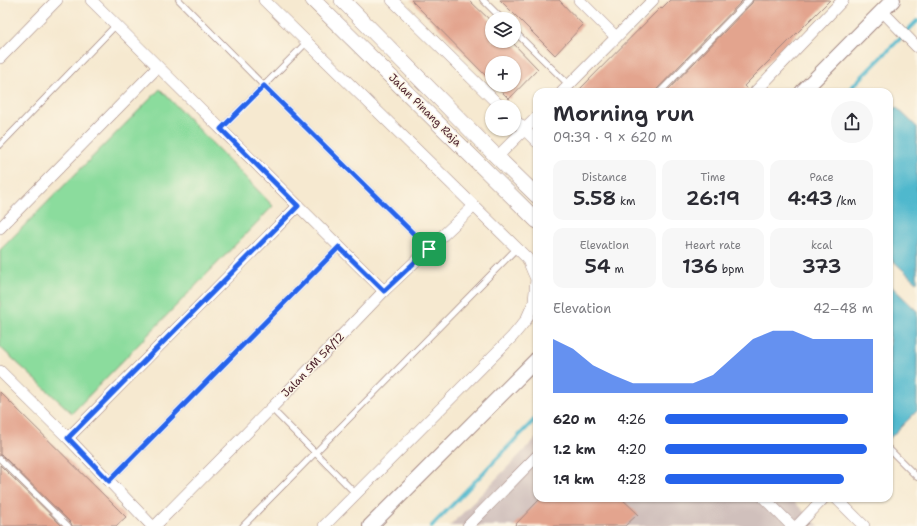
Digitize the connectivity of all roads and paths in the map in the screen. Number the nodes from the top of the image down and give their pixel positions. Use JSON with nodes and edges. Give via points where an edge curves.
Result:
{"nodes":[{"id":1,"x":57,"y":0,"type":"edge"},
{"id":2,"x":91,"y":0,"type":"edge"},
{"id":3,"x":179,"y":0,"type":"edge"},
{"id":4,"x":264,"y":0,"type":"edge"},
{"id":5,"x":313,"y":0,"type":"edge"},
{"id":6,"x":342,"y":0,"type":"edge"},
{"id":7,"x":392,"y":0,"type":"edge"},
{"id":8,"x":483,"y":0,"type":"edge"},
{"id":9,"x":579,"y":0,"type":"edge"},
{"id":10,"x":653,"y":0,"type":"edge"},
{"id":11,"x":749,"y":0,"type":"edge"},
{"id":12,"x":843,"y":0,"type":"edge"},
{"id":13,"x":893,"y":0,"type":"edge"},
{"id":14,"x":882,"y":11,"type":"junction"},
{"id":15,"x":495,"y":12,"type":"edge"},
{"id":16,"x":116,"y":25,"type":"junction"},
{"id":17,"x":616,"y":37,"type":"junction"},
{"id":18,"x":521,"y":39,"type":"edge"},
{"id":19,"x":306,"y":42,"type":"junction"},
{"id":20,"x":917,"y":47,"type":"edge"},
{"id":21,"x":0,"y":58,"type":"edge"},
{"id":22,"x":158,"y":67,"type":"junction"},
{"id":23,"x":264,"y":86,"type":"junction"},
{"id":24,"x":565,"y":88,"type":"edge"},
{"id":25,"x":664,"y":88,"type":"edge"},
{"id":26,"x":759,"y":88,"type":"edge"},
{"id":27,"x":806,"y":88,"type":"edge"},
{"id":28,"x":494,"y":100,"type":"edge"},
{"id":29,"x":533,"y":121,"type":"edge"},
{"id":30,"x":521,"y":127,"type":"edge"},
{"id":31,"x":221,"y":129,"type":"junction"},
{"id":32,"x":524,"y":130,"type":"junction"},
{"id":33,"x":533,"y":138,"type":"edge"},
{"id":34,"x":0,"y":145,"type":"edge"},
{"id":35,"x":497,"y":157,"type":"junction"},
{"id":36,"x":533,"y":192,"type":"edge"},
{"id":37,"x":298,"y":206,"type":"junction"},
{"id":38,"x":474,"y":206,"type":"junction"},
{"id":39,"x":533,"y":217,"type":"edge"},
{"id":40,"x":0,"y":228,"type":"edge"},
{"id":41,"x":339,"y":247,"type":"junction"},
{"id":42,"x":517,"y":248,"type":"junction"},
{"id":43,"x":429,"y":249,"type":"junction"},
{"id":44,"x":533,"y":272,"type":"edge"},
{"id":45,"x":384,"y":291,"type":"junction"},
{"id":46,"x":533,"y":304,"type":"edge"},
{"id":47,"x":533,"y":362,"type":"edge"},
{"id":48,"x":0,"y":371,"type":"edge"},
{"id":49,"x":271,"y":408,"type":"junction"},
{"id":50,"x":68,"y":438,"type":"junction"},
{"id":51,"x":315,"y":452,"type":"junction"},
{"id":52,"x":893,"y":453,"type":"edge"},
{"id":53,"x":0,"y":459,"type":"edge"},
{"id":54,"x":533,"y":460,"type":"edge"},
{"id":55,"x":917,"y":477,"type":"edge"},
{"id":56,"x":109,"y":481,"type":"junction"},
{"id":57,"x":356,"y":494,"type":"junction"},
{"id":58,"x":768,"y":502,"type":"edge"},
{"id":59,"x":820,"y":502,"type":"edge"},
{"id":60,"x":840,"y":502,"type":"edge"},
{"id":61,"x":68,"y":526,"type":"edge"},
{"id":62,"x":153,"y":526,"type":"edge"},
{"id":63,"x":243,"y":526,"type":"edge"},
{"id":64,"x":324,"y":526,"type":"edge"},
{"id":65,"x":370,"y":526,"type":"edge"},
{"id":66,"x":468,"y":526,"type":"edge"},
{"id":67,"x":792,"y":526,"type":"edge"},
{"id":68,"x":797,"y":526,"type":"edge"},
{"id":69,"x":864,"y":526,"type":"edge"}],
"edges":[{"from":1,"to":21,"type":"street"},
{"from":2,"to":16,"type":"street"},
{"from":3,"to":23,"type":"lane"},
{"from":4,"to":19,"type":"street"},
{"from":5,"to":39,"type":"main road","name":"Jalan Pinang Raja"},
{"from":6,"to":35,"type":"main road"},
{"from":7,"to":28,"type":"street"},
{"from":8,"to":15,"type":"lane"},
{"from":9,"to":17,"type":"street"},
{"from":10,"to":17,"type":"street"},
{"from":11,"to":25,"type":"lane"},
{"from":12,"to":26,"type":"street"},
{"from":13,"to":14,"type":"street"},
{"from":14,"to":20,"type":"street"},
{"from":14,"to":27,"type":"street"},
{"from":16,"to":22,"type":"street"},
{"from":16,"to":34,"type":"lane"},
{"from":17,"to":24,"type":"street"},
{"from":18,"to":24,"type":"lane"},
{"from":19,"to":23,"type":"lane"},
{"from":19,"to":38,"type":"street"},
{"from":22,"to":31,"type":"street"},
{"from":22,"to":40,"type":"street"},
{"from":23,"to":31,"type":"lane"},
{"from":23,"to":43,"type":"lane"},
{"from":29,"to":32,"type":"street"},
{"from":30,"to":32,"type":"street"},
{"from":31,"to":37,"type":"street"},
{"from":32,"to":33,"type":"street"},
{"from":32,"to":35,"type":"street"},
{"from":35,"to":36,"type":"main road"},
{"from":37,"to":41,"type":"street"},
{"from":37,"to":50,"type":"street"},
{"from":38,"to":42,"type":"street"},
{"from":38,"to":43,"type":"street","name":"Jalan SM 5A/12"},
{"from":41,"to":45,"type":"street"},
{"from":41,"to":56,"type":"lane"},
{"from":42,"to":44,"type":"street","via":[[527,258]]},
{"from":42,"to":51,"type":"lane"},
{"from":43,"to":45,"type":"street","name":"Jalan SM 5A/12"},
{"from":45,"to":49,"type":"street","name":"Jalan SM 5A/12"},
{"from":46,"to":57,"type":"street","via":[[526,320],[512,337]]},
{"from":47,"to":65,"type":"street"},
{"from":48,"to":50,"type":"street"},
{"from":49,"to":51,"type":"lane"},
{"from":49,"to":62,"type":"street","name":"Jalan SM 5A/12"},
{"from":50,"to":56,"type":"street"},
{"from":51,"to":57,"type":"lane"},
{"from":51,"to":63,"type":"lane"},
{"from":52,"to":55,"type":"lane"},
{"from":53,"to":61,"type":"lane"},
{"from":54,"to":66,"type":"street"},
{"from":56,"to":62,"type":"street"},
{"from":57,"to":64,"type":"street"},
{"from":58,"to":67,"type":"street"},
{"from":59,"to":68,"type":"street"},
{"from":60,"to":69,"type":"street"}]}
